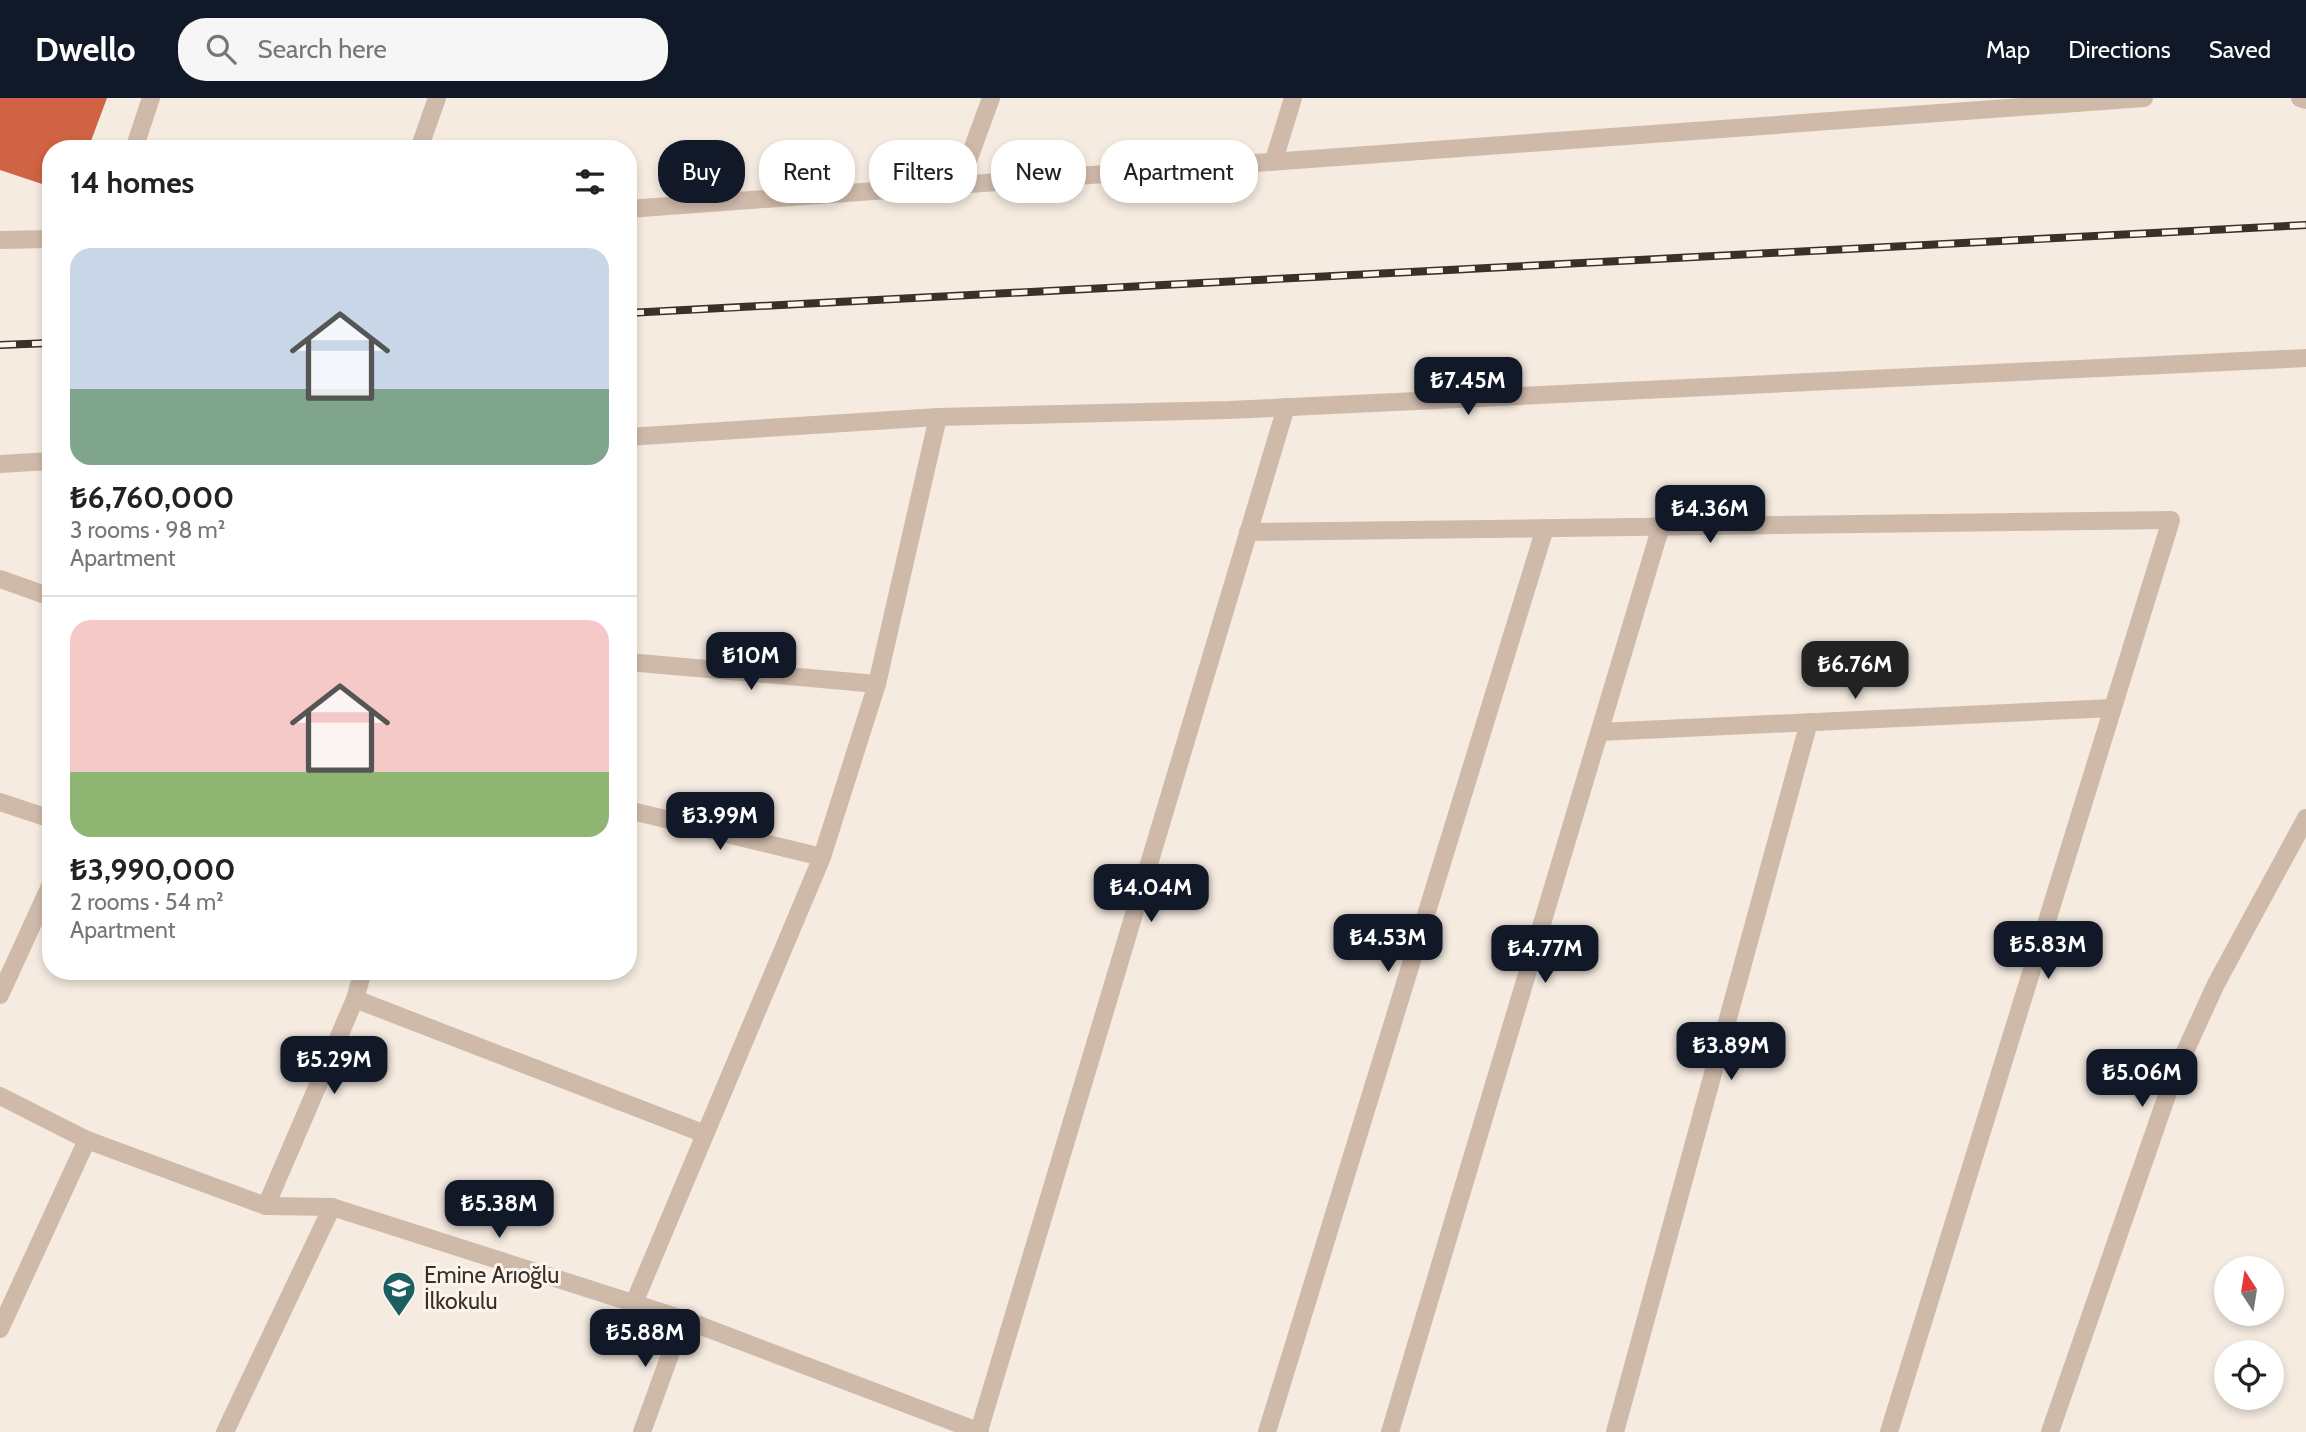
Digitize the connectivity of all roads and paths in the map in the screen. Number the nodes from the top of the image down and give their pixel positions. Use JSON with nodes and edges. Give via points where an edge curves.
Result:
{"nodes":[{"id":1,"x":151,"y":98,"type":"edge"},
{"id":2,"x":437,"y":98,"type":"edge"},
{"id":3,"x":991,"y":98,"type":"edge"},
{"id":4,"x":1293,"y":98,"type":"edge"},
{"id":5,"x":2144,"y":98,"type":"edge"},
{"id":6,"x":2300,"y":98,"type":"edge"},
{"id":7,"x":2306,"y":100,"type":"edge"},
{"id":8,"x":137,"y":140,"type":"edge"},
{"id":9,"x":422,"y":140,"type":"edge"},
{"id":10,"x":976,"y":140,"type":"edge"},
{"id":11,"x":1274,"y":160,"type":"junction"},
{"id":12,"x":977,"y":182,"type":"edge"},
{"id":13,"x":869,"y":190,"type":"edge"},
{"id":14,"x":637,"y":208,"type":"edge"},
{"id":15,"x":42,"y":239,"type":"edge"},
{"id":16,"x":0,"y":240,"type":"edge"},
{"id":17,"x":2306,"y":358,"type":"edge"},
{"id":18,"x":1286,"y":407,"type":"junction"},
{"id":19,"x":938,"y":417,"type":"junction"},
{"id":20,"x":637,"y":436,"type":"edge"},
{"id":21,"x":42,"y":462,"type":"edge"},
{"id":22,"x":0,"y":464,"type":"edge"},
{"id":23,"x":1661,"y":527,"type":"junction"},
{"id":24,"x":1545,"y":528,"type":"junction"},
{"id":25,"x":1248,"y":532,"type":"junction"},
{"id":26,"x":0,"y":579,"type":"edge"},
{"id":27,"x":42,"y":594,"type":"edge"},
{"id":28,"x":637,"y":664,"type":"edge"},
{"id":29,"x":877,"y":684,"type":"junction"},
{"id":30,"x":2112,"y":708,"type":"junction"},
{"id":31,"x":1809,"y":722,"type":"junction"},
{"id":32,"x":1601,"y":732,"type":"junction"},
{"id":33,"x":0,"y":802,"type":"edge"},
{"id":34,"x":637,"y":812,"type":"edge"},
{"id":35,"x":42,"y":816,"type":"edge"},
{"id":36,"x":2306,"y":818,"type":"edge"},
{"id":37,"x":821,"y":857,"type":"junction"},
{"id":38,"x":42,"y":904,"type":"edge"},
{"id":39,"x":360,"y":980,"type":"edge"},
{"id":40,"x":0,"y":996,"type":"edge"},
{"id":41,"x":355,"y":999,"type":"junction"},
{"id":42,"x":0,"y":1096,"type":"edge"},
{"id":43,"x":705,"y":1134,"type":"junction"},
{"id":44,"x":87,"y":1140,"type":"junction"},
{"id":45,"x":266,"y":1206,"type":"junction"},
{"id":46,"x":332,"y":1207,"type":"junction"},
{"id":47,"x":634,"y":1303,"type":"junction"},
{"id":48,"x":683,"y":1319,"type":"junction"},
{"id":49,"x":0,"y":1329,"type":"edge"},
{"id":50,"x":225,"y":1432,"type":"edge"},
{"id":51,"x":642,"y":1432,"type":"edge"},
{"id":52,"x":980,"y":1432,"type":"edge"},
{"id":53,"x":1267,"y":1432,"type":"edge"},
{"id":54,"x":1390,"y":1432,"type":"edge"},
{"id":55,"x":1615,"y":1432,"type":"edge"},
{"id":56,"x":1889,"y":1432,"type":"edge"},
{"id":57,"x":2050,"y":1432,"type":"edge"}],
"edges":[{"from":1,"to":8,"type":"street"},
{"from":2,"to":9,"type":"street"},
{"from":3,"to":10,"type":"street"},
{"from":4,"to":11,"type":"street"},
{"from":5,"to":11,"type":"street"},
{"from":6,"to":7,"type":"street"},
{"from":11,"to":12,"type":"street"},
{"from":13,"to":14,"type":"street"},
{"from":15,"to":16,"type":"street"},
{"from":17,"to":18,"type":"street"},
{"from":18,"to":19,"type":"street"},
{"from":18,"to":25,"type":"street"},
{"from":19,"to":20,"type":"street"},
{"from":19,"to":29,"type":"street"},
{"from":21,"to":22,"type":"street"},
{"from":23,"to":24,"type":"street"},
{"from":23,"to":30,"type":"street","via":[[2171,520]]},
{"from":23,"to":32,"type":"street"},
{"from":24,"to":25,"type":"street"},
{"from":24,"to":53,"type":"street"},
{"from":25,"to":52,"type":"street"},
{"from":26,"to":27,"type":"street"},
{"from":28,"to":29,"type":"street"},
{"from":29,"to":37,"type":"street"},
{"from":30,"to":31,"type":"street"},
{"from":30,"to":56,"type":"street"},
{"from":31,"to":32,"type":"street"},
{"from":31,"to":55,"type":"street"},
{"from":32,"to":54,"type":"street"},
{"from":33,"to":35,"type":"street"},
{"from":34,"to":37,"type":"street"},
{"from":36,"to":57,"type":"street","via":[[2216,984],[2173,1078]]},
{"from":37,"to":43,"type":"street"},
{"from":38,"to":40,"type":"street"},
{"from":39,"to":41,"type":"street"},
{"from":41,"to":43,"type":"street"},
{"from":41,"to":45,"type":"street"},
{"from":42,"to":44,"type":"street"},
{"from":43,"to":47,"type":"street"},
{"from":44,"to":45,"type":"street"},
{"from":44,"to":49,"type":"street"},
{"from":45,"to":46,"type":"street"},
{"from":46,"to":47,"type":"street"},
{"from":46,"to":50,"type":"street"},
{"from":47,"to":48,"type":"street"},
{"from":48,"to":51,"type":"street"},
{"from":48,"to":52,"type":"street"}]}
